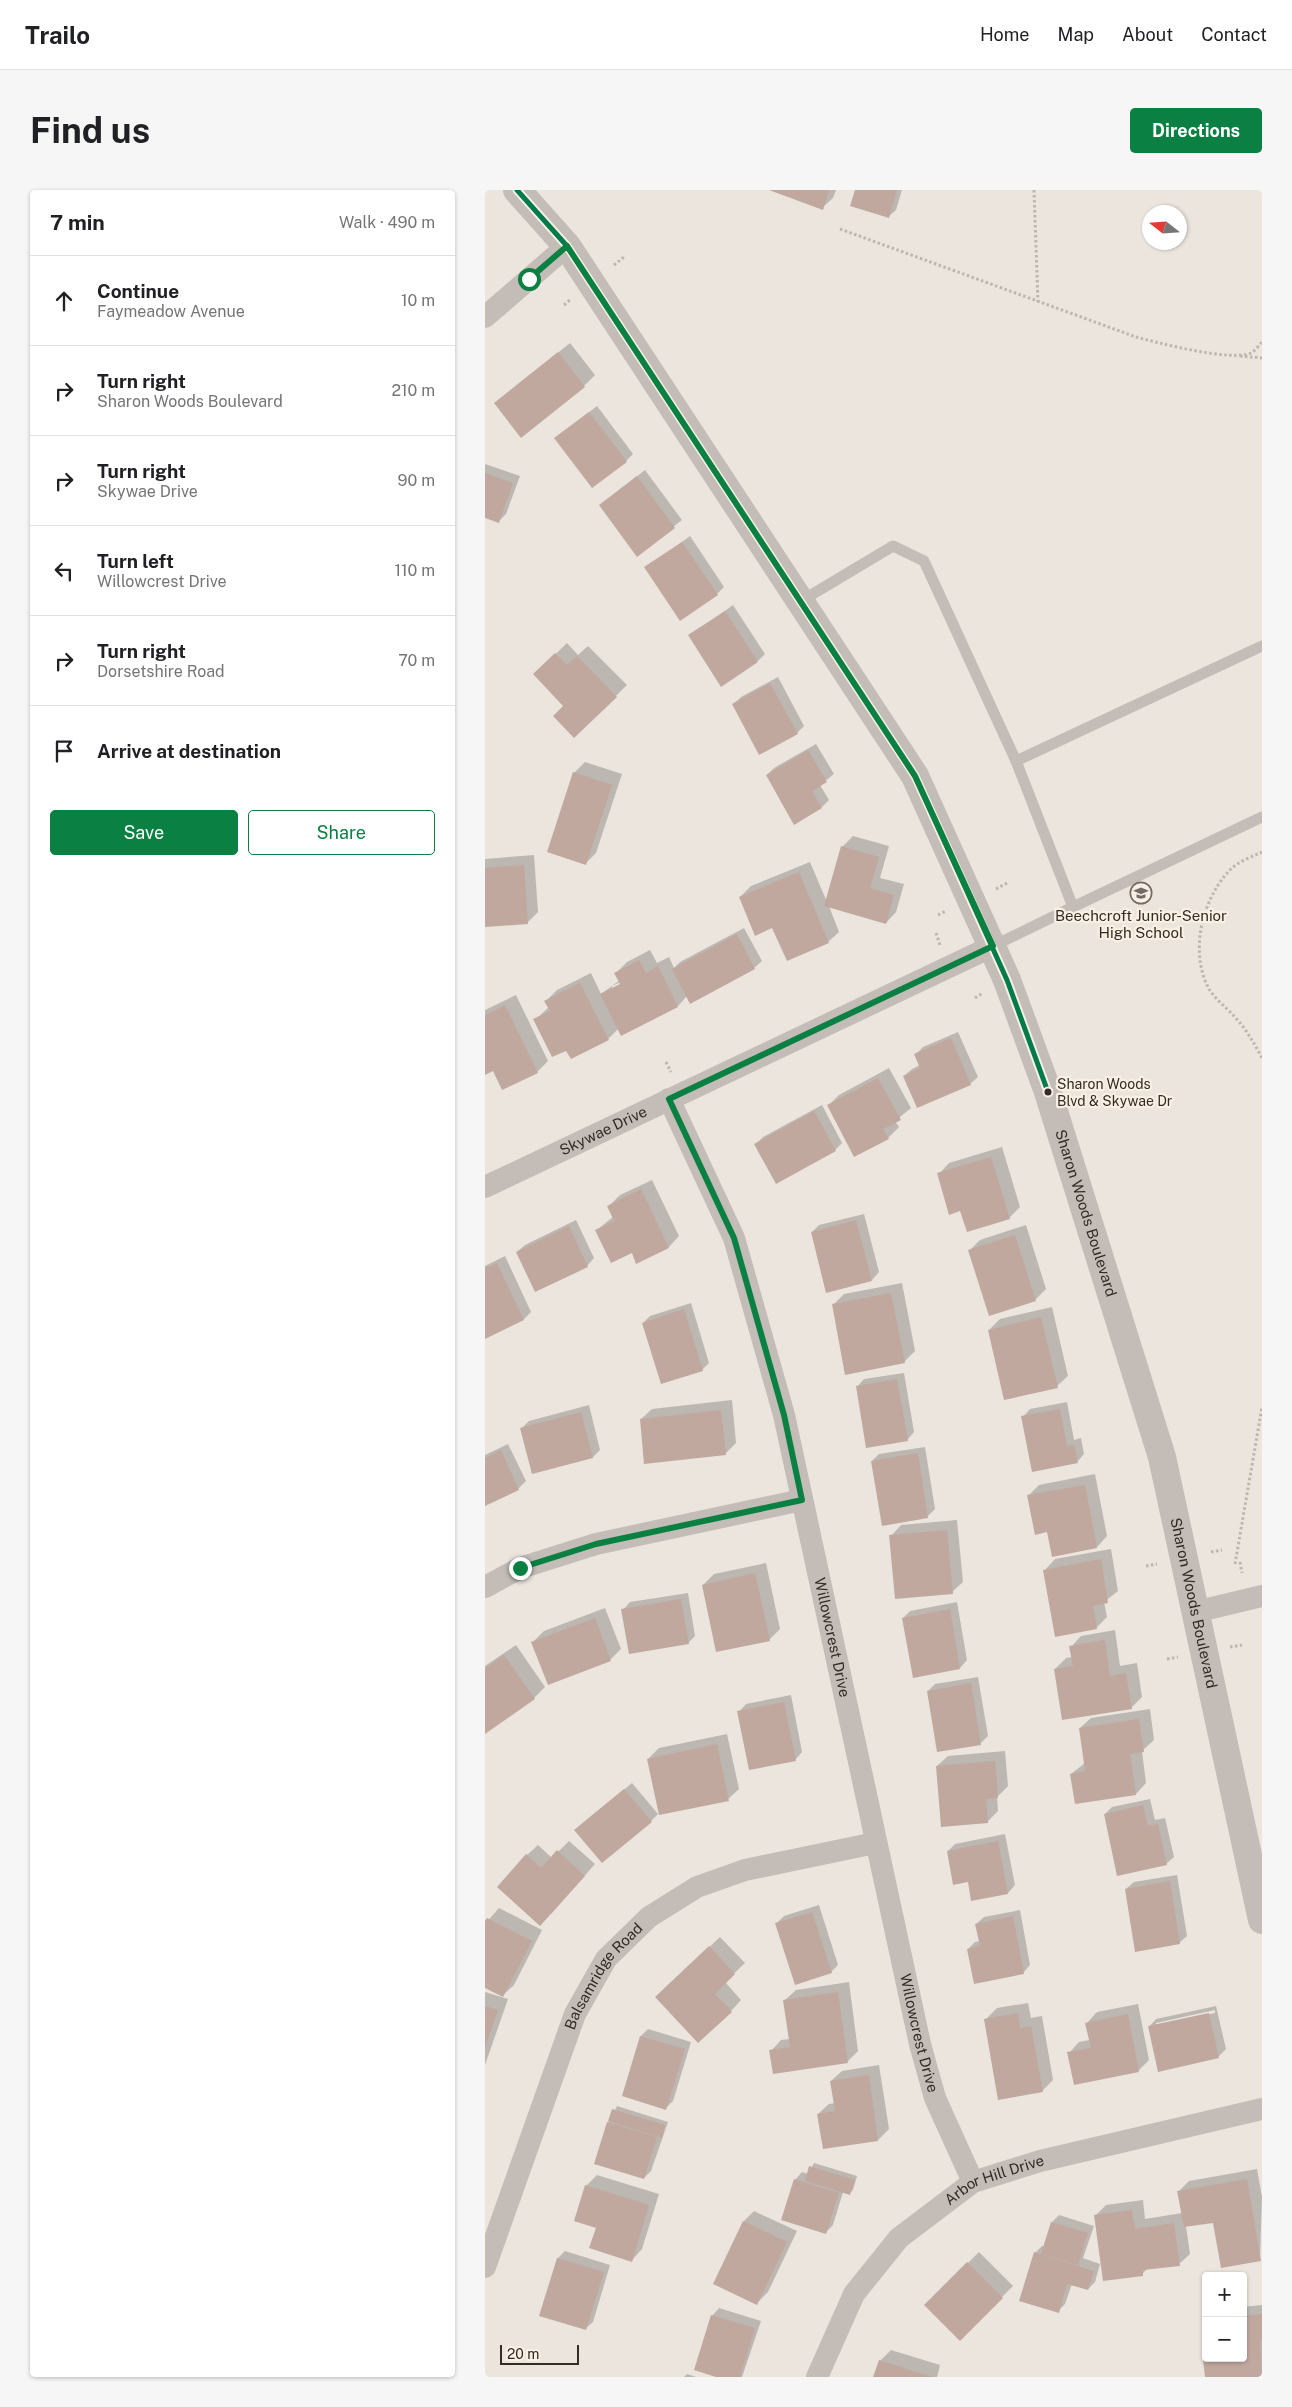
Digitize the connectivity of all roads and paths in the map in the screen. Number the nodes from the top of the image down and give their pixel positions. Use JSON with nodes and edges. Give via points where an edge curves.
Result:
{"nodes":[{"id":1,"x":517,"y":190,"type":"edge"},
{"id":2,"x":1034,"y":190,"type":"edge"},
{"id":3,"x":840,"y":229,"type":"dead end"},
{"id":4,"x":567,"y":246,"type":"junction"},
{"id":5,"x":624,"y":257,"type":"dead end"},
{"id":6,"x":614,"y":265,"type":"dead end"},
{"id":7,"x":1038,"y":302,"type":"junction"},
{"id":8,"x":485,"y":317,"type":"edge"},
{"id":9,"x":1262,"y":342,"type":"edge"},
{"id":10,"x":1237,"y":356,"type":"junction"},
{"id":11,"x":1262,"y":358,"type":"edge"},
{"id":12,"x":801,"y":602,"type":"junction"},
{"id":13,"x":1262,"y":646,"type":"edge"},
{"id":14,"x":1015,"y":761,"type":"junction"},
{"id":15,"x":1262,"y":817,"type":"edge"},
{"id":16,"x":1262,"y":852,"type":"edge"},
{"id":17,"x":1009,"y":882,"type":"dead end"},
{"id":18,"x":996,"y":889,"type":"dead end"},
{"id":19,"x":1073,"y":907,"type":"junction"},
{"id":20,"x":936,"y":934,"type":"dead end"},
{"id":21,"x":941,"y":945,"type":"dead end"},
{"id":22,"x":993,"y":946,"type":"junction"},
{"id":23,"x":1262,"y":1058,"type":"edge"},
{"id":24,"x":666,"y":1062,"type":"dead end"},
{"id":25,"x":671,"y":1072,"type":"dead end"},
{"id":26,"x":669,"y":1099,"type":"junction"},
{"id":27,"x":485,"y":1186,"type":"edge"},
{"id":28,"x":1262,"y":1407,"type":"edge"},
{"id":29,"x":802,"y":1500,"type":"junction"},
{"id":30,"x":1222,"y":1550,"type":"dead end"},
{"id":31,"x":1208,"y":1553,"type":"dead end"},
{"id":32,"x":1240,"y":1562,"type":"dead end"},
{"id":33,"x":1160,"y":1564,"type":"dead end"},
{"id":34,"x":1235,"y":1564,"type":"dead end"},
{"id":35,"x":1146,"y":1566,"type":"dead end"},
{"id":36,"x":1242,"y":1573,"type":"dead end"},
{"id":37,"x":485,"y":1587,"type":"edge"},
{"id":38,"x":1262,"y":1596,"type":"edge"},
{"id":39,"x":1195,"y":1612,"type":"junction"},
{"id":40,"x":1242,"y":1645,"type":"dead end"},
{"id":41,"x":1227,"y":1648,"type":"dead end"},
{"id":42,"x":1179,"y":1657,"type":"dead end"},
{"id":43,"x":1167,"y":1660,"type":"dead end"},
{"id":44,"x":875,"y":1843,"type":"junction"},
{"id":45,"x":1262,"y":1920,"type":"edge"},
{"id":46,"x":1262,"y":2109,"type":"edge"},
{"id":47,"x":973,"y":2182,"type":"junction"},
{"id":48,"x":485,"y":2267,"type":"edge"},
{"id":49,"x":817,"y":2377,"type":"edge"}],
"edges":[{"from":1,"to":4,"type":"street","name":"Sharon Woods Boulevard"},
{"from":2,"to":7,"type":"path"},
{"from":3,"to":7,"type":"path"},
{"from":4,"to":8,"type":"street"},
{"from":4,"to":12,"type":"street","name":"Sharon Woods Boulevard"},
{"from":5,"to":6,"type":"path"},
{"from":7,"to":10,"type":"path","via":[[1137,337],[1180,348]]},
{"from":9,"to":10,"type":"path","via":[[1252,353]]},
{"from":10,"to":11,"type":"path"},
{"from":12,"to":14,"type":"lane","via":[[893,546],[924,561]]},
{"from":12,"to":22,"type":"street","name":"Sharon Woods Boulevard","via":[[915,776]]},
{"from":13,"to":14,"type":"lane"},
{"from":14,"to":19,"type":"lane"},
{"from":15,"to":19,"type":"lane"},
{"from":16,"to":23,"type":"path","via":[[1230,870],[1217,888],[1200,927],[1204,972],[1209,989],[1236,1018]]},
{"from":17,"to":18,"type":"path"},
{"from":19,"to":22,"type":"lane"},
{"from":20,"to":21,"type":"path"},
{"from":22,"to":26,"type":"street","name":"Skywae Drive"},
{"from":22,"to":39,"type":"street","name":"Sharon Woods Boulevard","via":[[1048,1092],[1161,1457]]},
{"from":24,"to":25,"type":"path"},
{"from":26,"to":27,"type":"street","name":"Skywae Drive"},
{"from":26,"to":29,"type":"street","name":"Willowcrest Drive","via":[[734,1238],[784,1415]]},
{"from":28,"to":34,"type":"path"},
{"from":29,"to":37,"type":"street","via":[[596,1544],[520,1568]]},
{"from":29,"to":44,"type":"street","name":"Willowcrest Drive"},
{"from":30,"to":31,"type":"path"},
{"from":32,"to":36,"type":"path"},
{"from":33,"to":35,"type":"path"},
{"from":38,"to":39,"type":"street"},
{"from":39,"to":45,"type":"street","name":"Sharon Woods Boulevard"},
{"from":40,"to":41,"type":"path"},
{"from":42,"to":43,"type":"path"},
{"from":44,"to":47,"type":"street","name":"Willowcrest Drive","via":[[919,2044],[935,2098]]},
{"from":44,"to":48,"type":"street","name":"Balsamridge Road","via":[[745,1870],[697,1887],[649,1918],[606,1959],[575,2014]]},
{"from":46,"to":47,"type":"street","name":"Arbor Hill Drive","via":[[1040,2160]]},
{"from":47,"to":49,"type":"street","name":"Arbor Hill Drive","via":[[899,2238],[854,2294]]}]}
